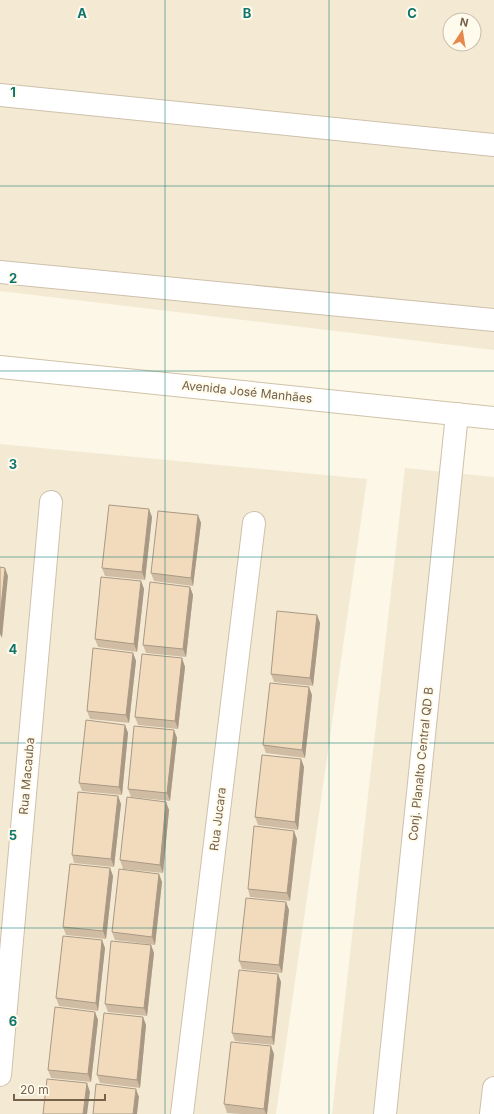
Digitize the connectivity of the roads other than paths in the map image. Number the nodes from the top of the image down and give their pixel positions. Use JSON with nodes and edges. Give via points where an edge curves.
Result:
{"nodes":[{"id":1,"x":0,"y":95,"type":"edge"},
{"id":2,"x":494,"y":145,"type":"edge"},
{"id":3,"x":0,"y":272,"type":"edge"},
{"id":4,"x":494,"y":320,"type":"edge"},
{"id":5,"x":0,"y":367,"type":"edge"},
{"id":6,"x":457,"y":414,"type":"junction"},
{"id":7,"x":494,"y":418,"type":"edge"},
{"id":8,"x":51,"y":502,"type":"dead end"},
{"id":9,"x":254,"y":523,"type":"dead end"},
{"id":10,"x":0,"y":1075,"type":"edge"},
{"id":11,"x":494,"y":1088,"type":"edge"},
{"id":12,"x":182,"y":1114,"type":"edge"},
{"id":13,"x":385,"y":1114,"type":"edge"},
{"id":14,"x":491,"y":1114,"type":"edge"}],
"edges":[{"from":1,"to":2,"type":"street"},
{"from":3,"to":4,"type":"street"},
{"from":5,"to":6,"type":"street","name":"Avenida José Manhães"},
{"from":6,"to":7,"type":"street","name":"Avenida José Manhães"},
{"from":6,"to":13,"type":"street","name":"Conj. Planalto Central QD B"},
{"from":8,"to":10,"type":"street","name":"Rua Macauba"},
{"from":9,"to":12,"type":"street","name":"Rua Jucara"},
{"from":11,"to":14,"type":"street"}]}
